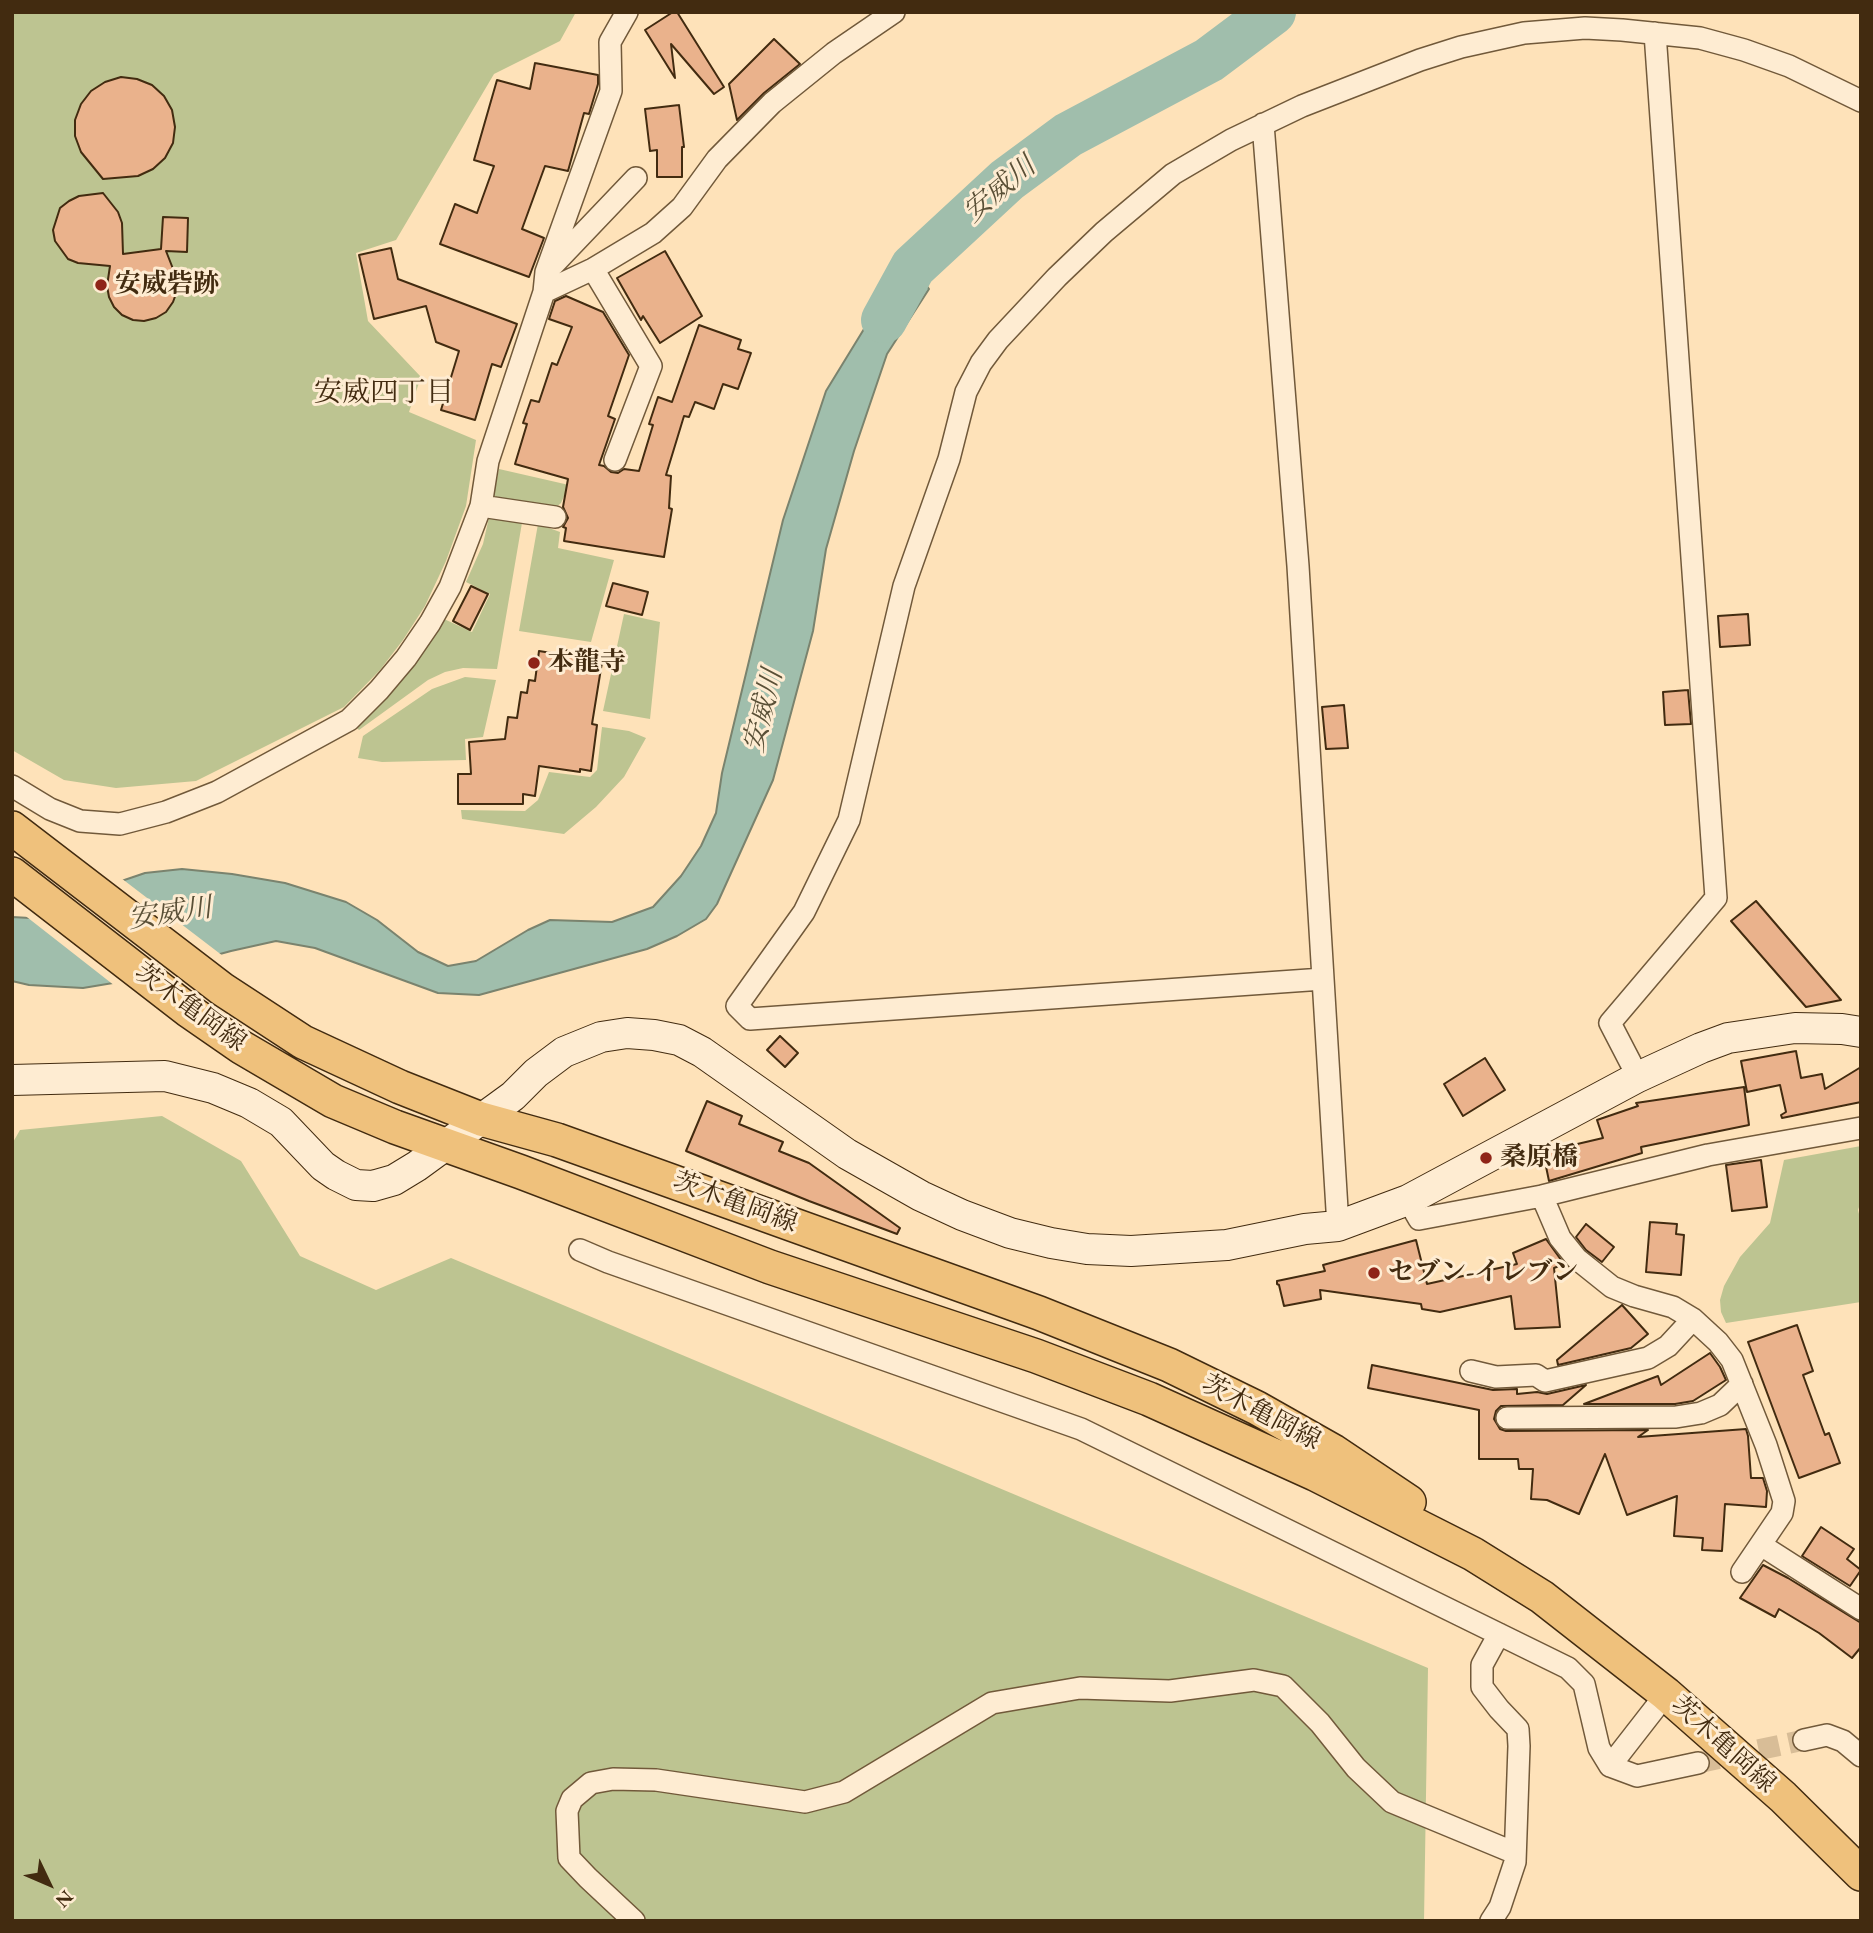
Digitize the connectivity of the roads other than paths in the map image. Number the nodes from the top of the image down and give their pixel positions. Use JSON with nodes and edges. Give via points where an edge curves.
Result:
{"nodes":[{"id":1,"x":627,"y":12,"type":"edge"},
{"id":2,"x":894,"y":12,"type":"edge"},
{"id":3,"x":1655,"y":33,"type":"junction"},
{"id":4,"x":1861,"y":101,"type":"edge"},
{"id":5,"x":1263,"y":124,"type":"junction"},
{"id":6,"x":636,"y":178,"type":"dead end"},
{"id":7,"x":593,"y":269,"type":"junction"},
{"id":8,"x":545,"y":282,"type":"junction"},
{"id":9,"x":615,"y":460,"type":"dead end"},
{"id":10,"x":481,"y":506,"type":"junction"},
{"id":11,"x":555,"y":517,"type":"dead end"},
{"id":12,"x":12,"y":786,"type":"edge"},
{"id":13,"x":12,"y":828,"type":"edge"},
{"id":14,"x":17,"y":877,"type":"edge"},
{"id":15,"x":1323,"y":979,"type":"junction"},
{"id":16,"x":1861,"y":1032,"type":"edge"},
{"id":17,"x":1638,"y":1077,"type":"junction"},
{"id":18,"x":12,"y":1080,"type":"edge"},
{"id":19,"x":481,"y":1119,"type":"junction"},
{"id":20,"x":1861,"y":1128,"type":"edge"},
{"id":21,"x":444,"y":1146,"type":"junction"},
{"id":22,"x":1542,"y":1196,"type":"junction"},
{"id":23,"x":1408,"y":1200,"type":"junction"},
{"id":24,"x":1338,"y":1226,"type":"junction"},
{"id":25,"x":580,"y":1250,"type":"dead end"},
{"id":26,"x":1693,"y":1319,"type":"junction"},
{"id":27,"x":1471,"y":1371,"type":"dead end"},
{"id":28,"x":1742,"y":1384,"type":"junction"},
{"id":29,"x":1507,"y":1418,"type":"dead end"},
{"id":30,"x":1761,"y":1545,"type":"junction"},
{"id":31,"x":1473,"y":1554,"type":"junction"},
{"id":32,"x":1742,"y":1572,"type":"dead end"},
{"id":33,"x":1861,"y":1609,"type":"edge"},
{"id":34,"x":1499,"y":1634,"type":"junction"},
{"id":35,"x":1666,"y":1694,"type":"junction"},
{"id":36,"x":1804,"y":1740,"type":"tunnel mouth"},
{"id":37,"x":1861,"y":1756,"type":"edge"},
{"id":38,"x":1698,"y":1763,"type":"tunnel mouth"},
{"id":39,"x":1611,"y":1766,"type":"junction"},
{"id":40,"x":1515,"y":1853,"type":"junction"},
{"id":41,"x":1861,"y":1874,"type":"edge"},
{"id":42,"x":634,"y":1921,"type":"edge"},
{"id":43,"x":1491,"y":1921,"type":"edge"}],
"edges":[{"from":1,"to":8,"type":"street","via":[[610,42],[611,91]]},
{"from":2,"to":7,"type":"street","via":[[772,103],[717,159],[667,222]]},
{"from":3,"to":4,"type":"street","via":[[1700,38],[1744,50]]},
{"from":3,"to":5,"type":"street","via":[[1585,28],[1498,38],[1420,60]]},
{"from":3,"to":17,"type":"street","via":[[1716,898],[1610,1023]]},
{"from":5,"to":15,"type":"street","via":[[1298,566]]},
{"from":5,"to":15,"type":"street","via":[[1194,161],[1140,200],[1057,277],[981,363],[966,392],[904,586],[849,820],[804,912],[737,1006],[750,1019]]},
{"from":6,"to":8,"type":"street"},
{"from":7,"to":8,"type":"street"},
{"from":7,"to":9,"type":"street","via":[[651,366]]},
{"from":8,"to":10,"type":"street","via":[[488,461]]},
{"from":10,"to":11,"type":"street"},
{"from":10,"to":12,"type":"street","via":[[459,567],[430,623],[393,674],[349,719],[217,792],[120,824],[74,819]]},
{"from":13,"to":19,"type":"main road","name":"茨木亀岡線","via":[[222,989],[303,1042]]},
{"from":14,"to":21,"type":"main road","name":"茨木亀岡線","via":[[242,1047],[333,1101]]},
{"from":15,"to":24,"type":"street"},
{"from":16,"to":17,"type":"street","via":[[1818,1027],[1752,1033],[1701,1048]]},
{"from":17,"to":23,"type":"street"},
{"from":18,"to":21,"type":"street","via":[[165,1076],[213,1088],[265,1112],[295,1135],[323,1166],[356,1185],[394,1180]]},
{"from":19,"to":21,"type":"street"},
{"from":19,"to":24,"type":"street","via":[[564,1052],[601,1037],[654,1035],[702,1052],[881,1175],[1010,1233],[1087,1249],[1131,1251],[1227,1245]]},
{"from":19,"to":31,"type":"main road","name":"茨木亀岡線","via":[[570,1144],[1040,1313],[1169,1365],[1333,1451],[1401,1496]]},
{"from":20,"to":22,"type":"street","via":[[1708,1155]]},
{"from":21,"to":31,"type":"main road","name":"茨木亀岡線","via":[[770,1267],[1149,1399],[1315,1474]]},
{"from":22,"to":23,"type":"street","via":[[1419,1219]]},
{"from":22,"to":26,"type":"street","via":[[1560,1238],[1577,1259],[1612,1287],[1673,1307]]},
{"from":23,"to":24,"type":"street"},
{"from":25,"to":34,"type":"street","via":[[1081,1429]]},
{"from":26,"to":27,"type":"street","via":[[1668,1346],[1648,1358],[1545,1381],[1536,1376],[1496,1377]]},
{"from":26,"to":28,"type":"street","via":[[1732,1360]]},
{"from":28,"to":29,"type":"street","via":[[1720,1405],[1676,1418]]},
{"from":28,"to":30,"type":"street","via":[[1784,1502]]},
{"from":30,"to":32,"type":"street"},
{"from":30,"to":33,"type":"street"},
{"from":31,"to":35,"type":"main road","name":"茨木亀岡線","via":[[1542,1597]]},
{"from":34,"to":39,"type":"street","via":[[1568,1668],[1584,1684],[1599,1748]]},
{"from":34,"to":40,"type":"street","via":[[1482,1665],[1482,1686],[1518,1729]]},
{"from":35,"to":39,"type":"street"},
{"from":35,"to":41,"type":"main road","name":"茨木亀岡線","via":[[1783,1797]]},
{"from":36,"to":37,"type":"street","via":[[1827,1735]]},
{"from":38,"to":39,"type":"street","via":[[1637,1776]]},
{"from":40,"to":42,"type":"street","via":[[1392,1802],[1283,1686],[1254,1680],[1170,1691],[1080,1688],[992,1703],[844,1792],[805,1802],[656,1780],[591,1783],[572,1799],[567,1811],[569,1858]]},
{"from":40,"to":43,"type":"street","via":[[1500,1907]]}]}
